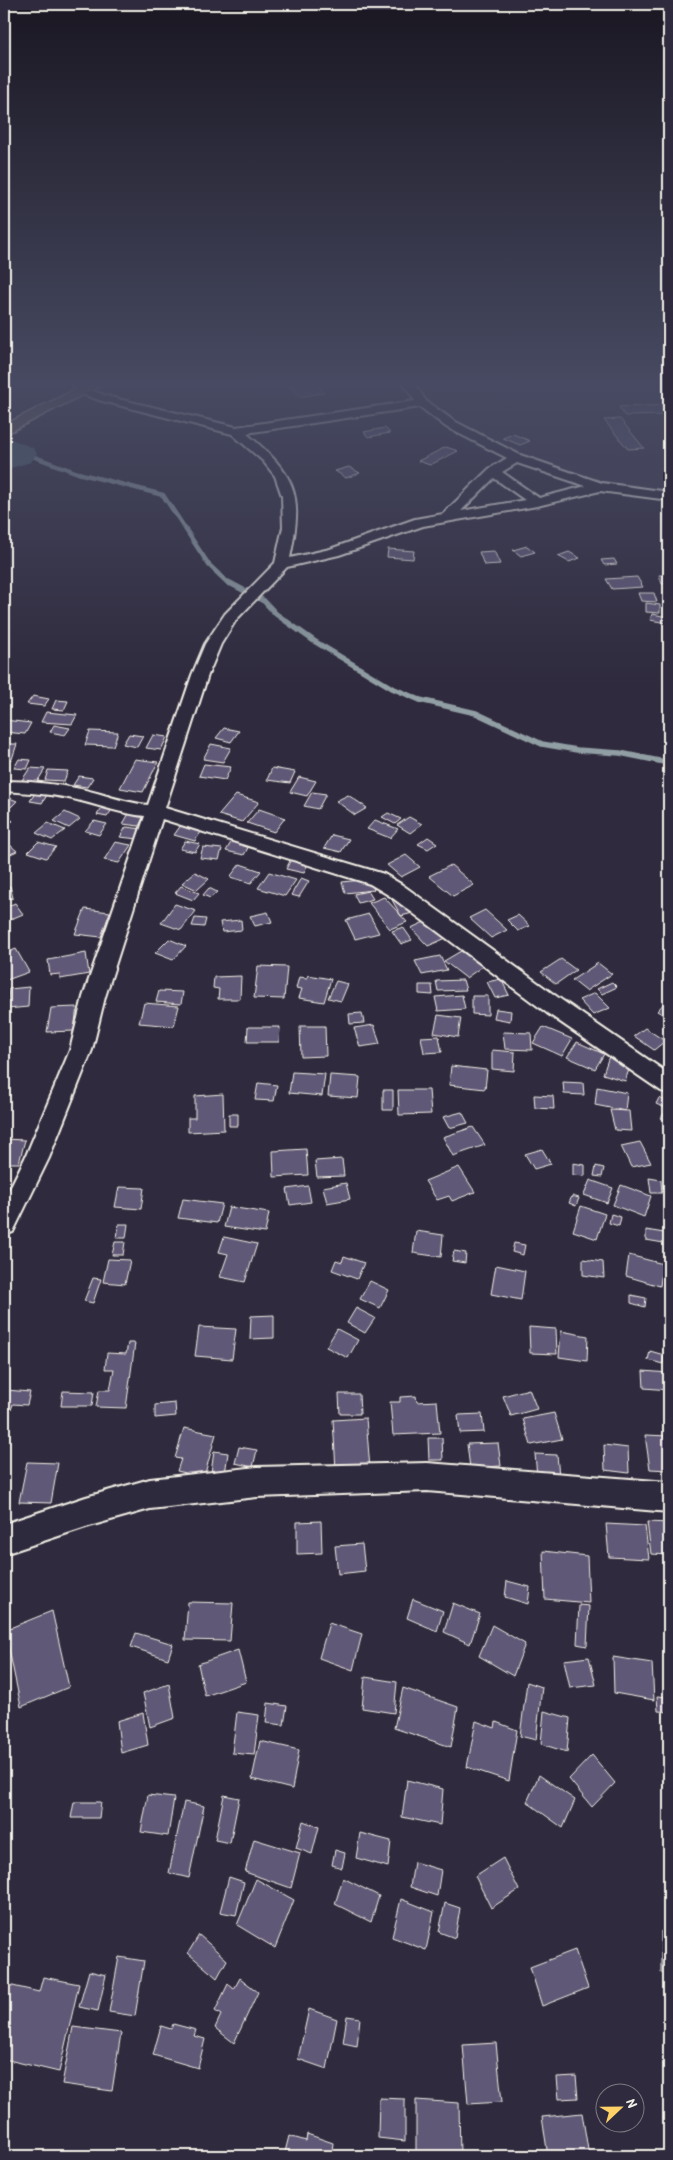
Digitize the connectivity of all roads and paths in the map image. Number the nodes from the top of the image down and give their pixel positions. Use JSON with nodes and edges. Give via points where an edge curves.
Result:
{"nodes":[{"id":1,"x":284,"y":483,"type":"edge"},
{"id":2,"x":482,"y":483,"type":"edge"},
{"id":3,"x":509,"y":483,"type":"edge"},
{"id":4,"x":588,"y":483,"type":"edge"},
{"id":5,"x":600,"y":487,"type":"junction"},
{"id":6,"x":669,"y":496,"type":"edge"},
{"id":7,"x":537,"y":502,"type":"junction"},
{"id":8,"x":448,"y":516,"type":"junction"},
{"id":9,"x":282,"y":564,"type":"junction"},
{"id":10,"x":4,"y":786,"type":"edge"},
{"id":11,"x":155,"y":811,"type":"junction"},
{"id":12,"x":669,"y":1085,"type":"edge"},
{"id":13,"x":4,"y":1224,"type":"edge"},
{"id":14,"x":669,"y":1497,"type":"edge"},
{"id":15,"x":4,"y":1539,"type":"edge"}],
"edges":[{"from":1,"to":9,"type":"street","via":[[289,496],[290,527]]},
{"from":2,"to":8,"type":"street"},
{"from":3,"to":7,"type":"street"},
{"from":4,"to":5,"type":"street"},
{"from":5,"to":6,"type":"street"},
{"from":5,"to":7,"type":"street"},
{"from":7,"to":8,"type":"street"},
{"from":8,"to":9,"type":"street","via":[[398,528],[334,552]]},
{"from":9,"to":11,"type":"street","via":[[230,618],[213,644]]},
{"from":10,"to":11,"type":"street","via":[[41,788],[130,809]]},
{"from":11,"to":12,"type":"street","via":[[376,879]]},
{"from":11,"to":13,"type":"street","via":[[94,997],[81,1050],[37,1158]]},
{"from":14,"to":15,"type":"street","via":[[427,1477],[257,1482],[150,1494]]}]}
